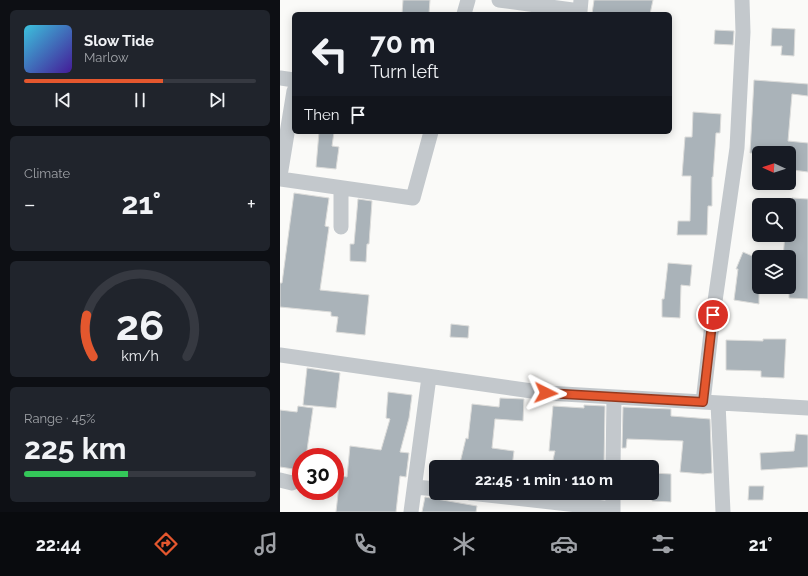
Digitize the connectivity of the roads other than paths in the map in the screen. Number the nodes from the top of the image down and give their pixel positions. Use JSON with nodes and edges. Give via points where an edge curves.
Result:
{"nodes":[{"id":1,"x":468,"y":0,"type":"edge"},
{"id":2,"x":499,"y":0,"type":"edge"},
{"id":3,"x":581,"y":0,"type":"edge"},
{"id":4,"x":742,"y":0,"type":"edge"},
{"id":5,"x":465,"y":12,"type":"edge"},
{"id":6,"x":280,"y":78,"type":"edge"},
{"id":7,"x":292,"y":80,"type":"edge"},
{"id":8,"x":292,"y":103,"type":"edge"},
{"id":9,"x":430,"y":134,"type":"edge"},
{"id":10,"x":280,"y":176,"type":"edge"},
{"id":11,"x":280,"y":179,"type":"edge"},
{"id":12,"x":341,"y":188,"type":"junction"},
{"id":13,"x":341,"y":227,"type":"dead end"},
{"id":14,"x":280,"y":355,"type":"edge"},
{"id":15,"x":429,"y":376,"type":"junction"},
{"id":16,"x":614,"y":397,"type":"junction"},
{"id":17,"x":703,"y":402,"type":"junction"},
{"id":18,"x":718,"y":403,"type":"junction"},
{"id":19,"x":808,"y":408,"type":"edge"},
{"id":20,"x":613,"y":460,"type":"edge"},
{"id":21,"x":280,"y":480,"type":"edge"},
{"id":22,"x":292,"y":483,"type":"edge"},
{"id":23,"x":414,"y":487,"type":"junction"},
{"id":24,"x":429,"y":488,"type":"edge"},
{"id":25,"x":506,"y":500,"type":"edge"},
{"id":26,"x":542,"y":507,"type":"edge"},
{"id":27,"x":613,"y":510,"type":"edge"},
{"id":28,"x":411,"y":512,"type":"edge"},
{"id":29,"x":723,"y":512,"type":"edge"}],
"edges":[{"from":1,"to":5,"type":"street"},
{"from":2,"to":3,"type":"street","via":[[580,11]]},
{"from":4,"to":17,"type":"street","via":[[743,32],[737,148]]},
{"from":6,"to":7,"type":"street"},
{"from":8,"to":10,"type":"street"},
{"from":9,"to":12,"type":"street","via":[[413,198]]},
{"from":11,"to":12,"type":"street"},
{"from":12,"to":13,"type":"street"},
{"from":14,"to":15,"type":"street"},
{"from":15,"to":16,"type":"street","via":[[546,393]]},
{"from":15,"to":23,"type":"street"},
{"from":16,"to":17,"type":"street"},
{"from":16,"to":20,"type":"street"},
{"from":17,"to":18,"type":"street"},
{"from":18,"to":19,"type":"street"},
{"from":18,"to":29,"type":"street"},
{"from":21,"to":22,"type":"street"},
{"from":23,"to":24,"type":"street"},
{"from":23,"to":28,"type":"street"},
{"from":25,"to":26,"type":"street"},
{"from":26,"to":27,"type":"street"}]}
